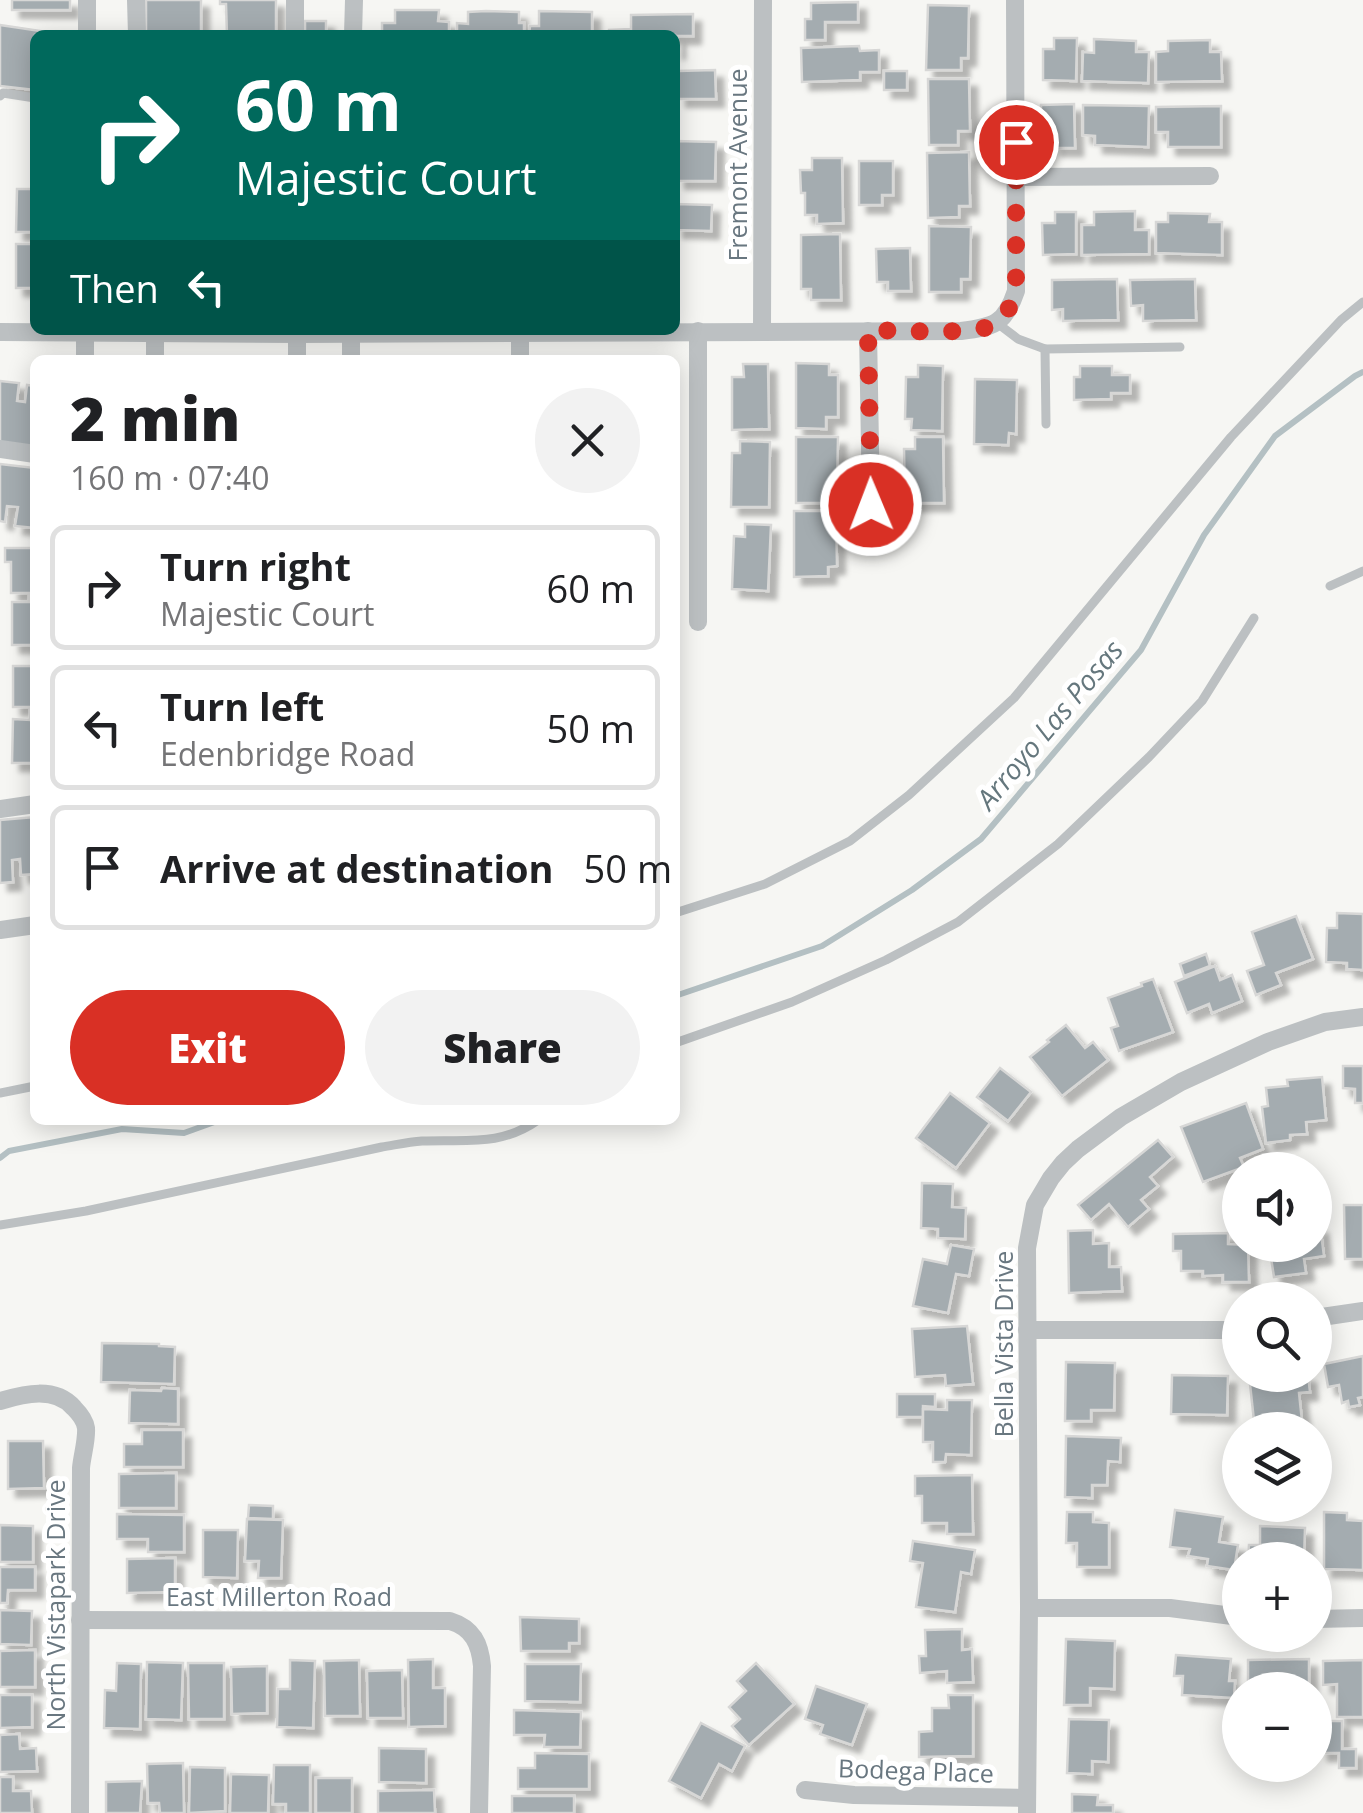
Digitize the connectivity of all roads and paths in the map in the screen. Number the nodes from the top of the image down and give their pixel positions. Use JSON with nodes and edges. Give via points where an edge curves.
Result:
{"nodes":[{"id":1,"x":87,"y":0,"type":"edge"},
{"id":2,"x":136,"y":0,"type":"edge"},
{"id":3,"x":294,"y":0,"type":"edge"},
{"id":4,"x":354,"y":0,"type":"edge"},
{"id":5,"x":763,"y":0,"type":"edge"},
{"id":6,"x":1015,"y":0,"type":"edge"},
{"id":7,"x":87,"y":30,"type":"edge"},
{"id":8,"x":137,"y":30,"type":"edge"},
{"id":9,"x":295,"y":30,"type":"edge"},
{"id":10,"x":353,"y":30,"type":"edge"},
{"id":11,"x":0,"y":96,"type":"edge"},
{"id":12,"x":30,"y":97,"type":"edge"},
{"id":13,"x":1210,"y":176,"type":"dead end"},
{"id":14,"x":1017,"y":177,"type":"junction"},
{"id":15,"x":1363,"y":302,"type":"edge"},
{"id":16,"x":1004,"y":316,"type":"junction"},
{"id":17,"x":680,"y":330,"type":"edge"},
{"id":18,"x":698,"y":330,"type":"junction"},
{"id":19,"x":868,"y":330,"type":"junction"},
{"id":20,"x":762,"y":331,"type":"junction"},
{"id":21,"x":0,"y":332,"type":"edge"},
{"id":22,"x":30,"y":332,"type":"edge"},
{"id":23,"x":1180,"y":346,"type":"dead end"},
{"id":24,"x":1045,"y":349,"type":"junction"},
{"id":25,"x":1046,"y":424,"type":"dead end"},
{"id":26,"x":0,"y":449,"type":"edge"},
{"id":27,"x":30,"y":453,"type":"edge"},
{"id":28,"x":871,"y":505,"type":"dead end"},
{"id":29,"x":1363,"y":572,"type":"edge"},
{"id":30,"x":1330,"y":586,"type":"dead end"},
{"id":31,"x":1254,"y":618,"type":"dead end"},
{"id":32,"x":698,"y":622,"type":"dead end"},
{"id":33,"x":30,"y":805,"type":"edge"},
{"id":34,"x":0,"y":809,"type":"edge"},
{"id":35,"x":680,"y":911,"type":"edge"},
{"id":36,"x":30,"y":926,"type":"edge"},
{"id":37,"x":0,"y":930,"type":"edge"},
{"id":38,"x":1363,"y":1016,"type":"edge"},
{"id":39,"x":680,"y":1041,"type":"edge"},
{"id":40,"x":30,"y":1087,"type":"edge"},
{"id":41,"x":0,"y":1093,"type":"edge"},
{"id":42,"x":529,"y":1125,"type":"edge"},
{"id":43,"x":0,"y":1225,"type":"edge"},
{"id":44,"x":1363,"y":1311,"type":"edge"},
{"id":45,"x":1332,"y":1316,"type":"edge"},
{"id":46,"x":1028,"y":1330,"type":"junction"},
{"id":47,"x":1222,"y":1330,"type":"edge"},
{"id":48,"x":0,"y":1401,"type":"edge"},
{"id":49,"x":1030,"y":1608,"type":"junction"},
{"id":50,"x":1222,"y":1615,"type":"edge"},
{"id":51,"x":1363,"y":1618,"type":"edge"},
{"id":52,"x":1332,"y":1619,"type":"edge"},
{"id":53,"x":80,"y":1620,"type":"junction"},
{"id":54,"x":805,"y":1790,"type":"dead end"},
{"id":55,"x":1027,"y":1805,"type":"edge"},
{"id":56,"x":80,"y":1813,"type":"edge"},
{"id":57,"x":479,"y":1813,"type":"edge"}],
"edges":[{"from":1,"to":7,"type":"street"},
{"from":2,"to":8,"type":"street"},
{"from":3,"to":9,"type":"street"},
{"from":4,"to":10,"type":"street"},
{"from":5,"to":20,"type":"street","name":"Fremont Avenue"},
{"from":6,"to":14,"type":"street"},
{"from":11,"to":12,"type":"lane"},
{"from":13,"to":14,"type":"street"},
{"from":14,"to":16,"type":"street","via":[[1016,291]]},
{"from":15,"to":35,"type":"lane","via":[[1231,437],[1014,698],[909,795],[850,841],[765,884]]},
{"from":16,"to":19,"type":"street","via":[[988,328]]},
{"from":16,"to":24,"type":"lane","via":[[1018,339]]},
{"from":17,"to":18,"type":"street"},
{"from":18,"to":20,"type":"street"},
{"from":18,"to":32,"type":"street"},
{"from":19,"to":20,"type":"street"},
{"from":19,"to":28,"type":"street"},
{"from":21,"to":22,"type":"street"},
{"from":23,"to":24,"type":"lane"},
{"from":24,"to":25,"type":"lane"},
{"from":26,"to":27,"type":"street"},
{"from":29,"to":30,"type":"lane"},
{"from":31,"to":39,"type":"lane","via":[[1202,701],[1149,758],[1058,844],[958,922],[792,1002]]},
{"from":33,"to":34,"type":"street"},
{"from":36,"to":37,"type":"street"},
{"from":38,"to":46,"type":"street","name":"Bella Vista Drive","via":[[1302,1029],[1181,1082],[1120,1117],[1063,1162],[1030,1219]]},
{"from":40,"to":41,"type":"lane"},
{"from":42,"to":43,"type":"lane","via":[[486,1142],[382,1147]]},
{"from":44,"to":45,"type":"street"},
{"from":46,"to":47,"type":"street"},
{"from":46,"to":49,"type":"street","name":"Bella Vista Drive"},
{"from":48,"to":53,"type":"street","name":"North Vistapark Drive","via":[[52,1394],[69,1402],[86,1428]]},
{"from":49,"to":50,"type":"street"},
{"from":49,"to":55,"type":"street","name":"Bella Vista Drive"},
{"from":51,"to":52,"type":"street"},
{"from":53,"to":56,"type":"street","name":"North Vistapark Drive"},
{"from":53,"to":57,"type":"street","name":"East Millerton Road","via":[[457,1623],[474,1635],[482,1666]]},
{"from":54,"to":55,"type":"street","name":"Bodega Place"}]}
